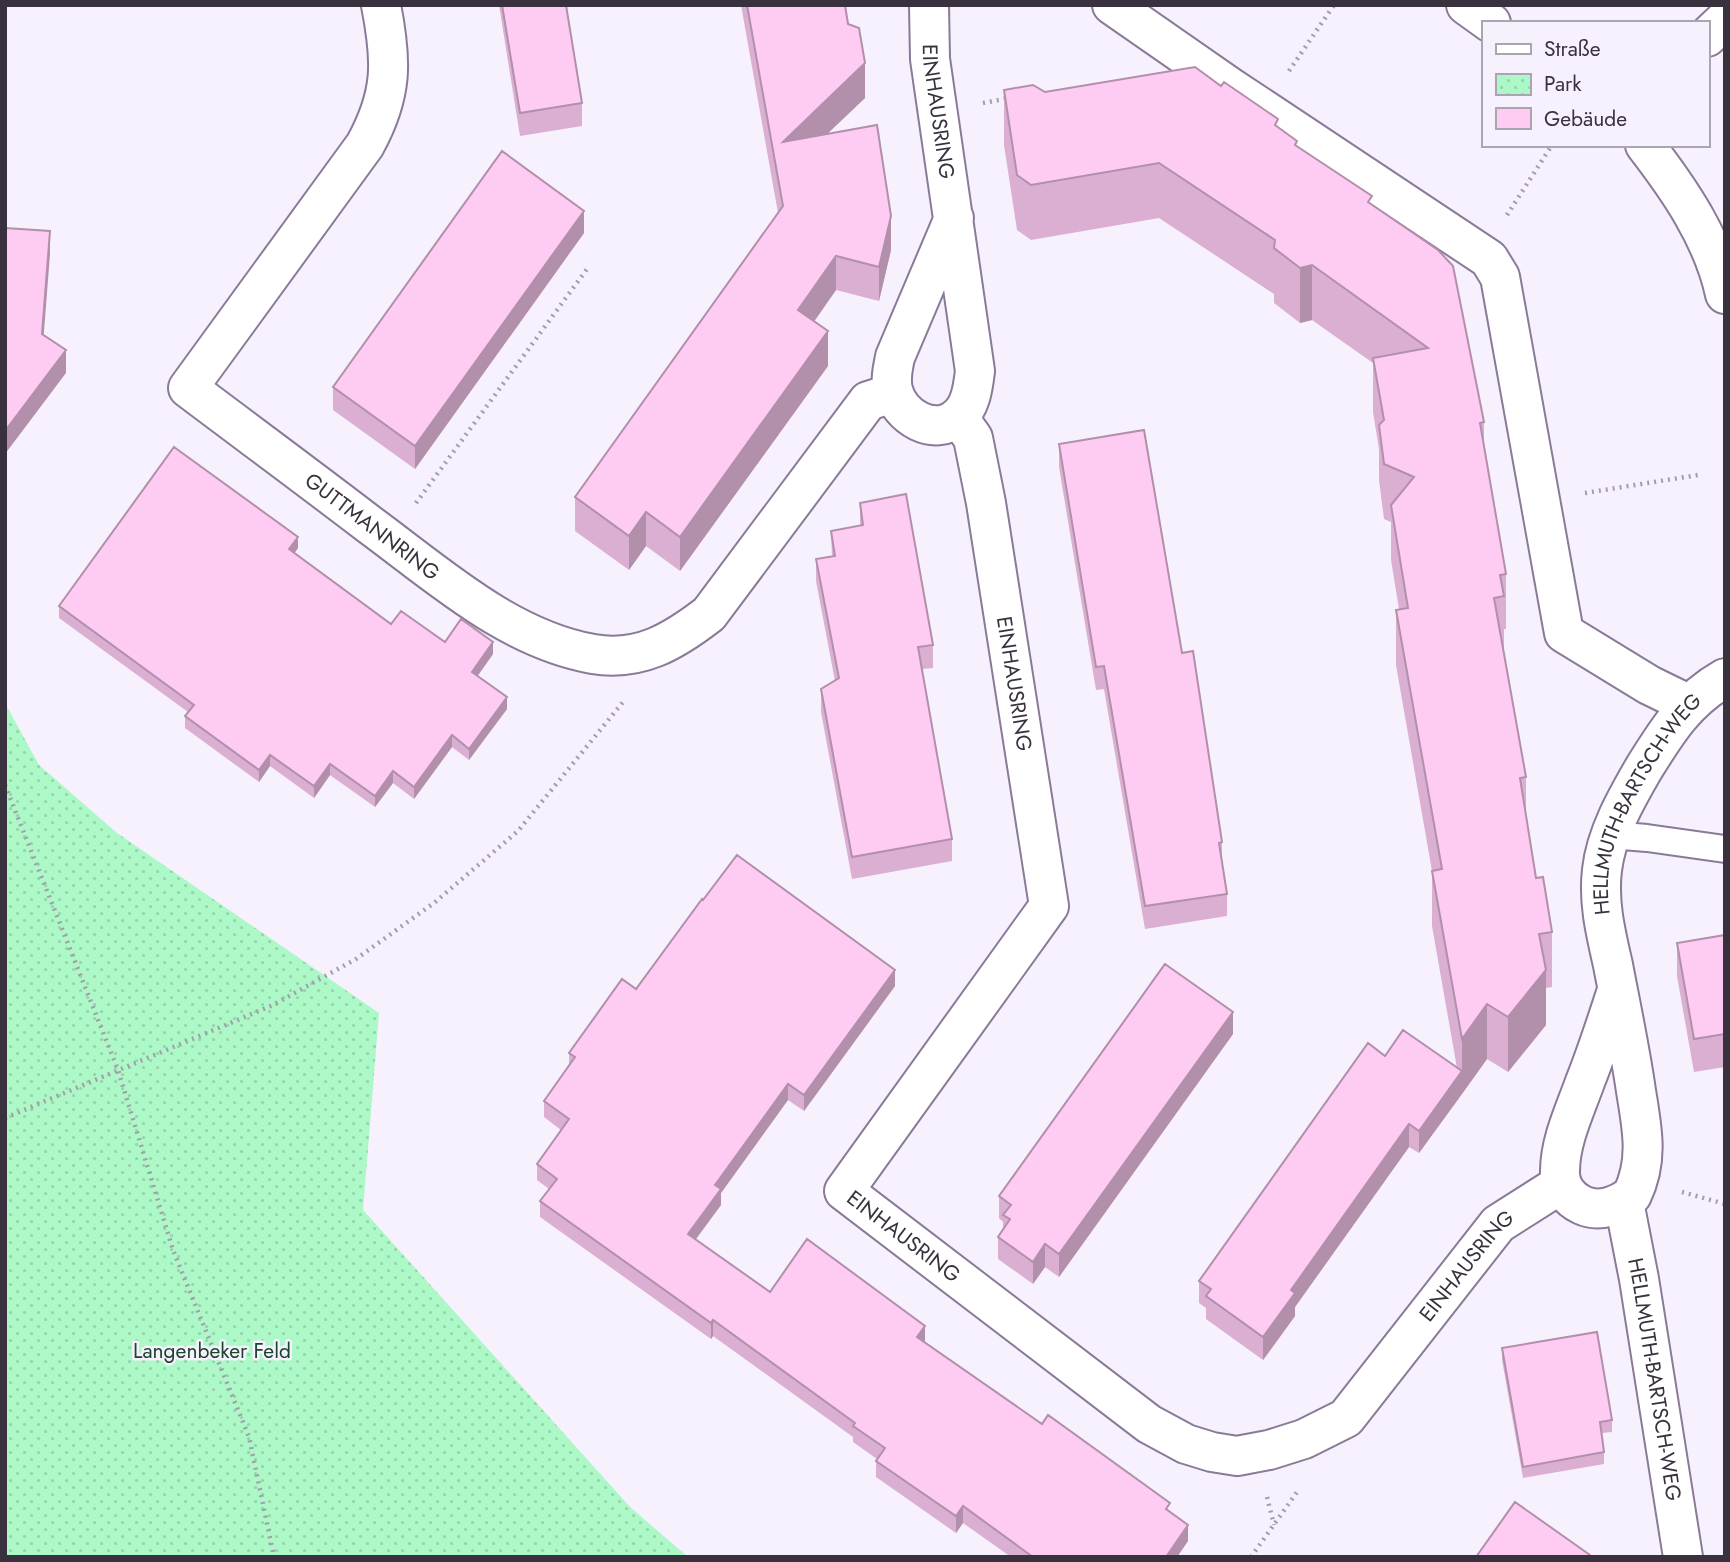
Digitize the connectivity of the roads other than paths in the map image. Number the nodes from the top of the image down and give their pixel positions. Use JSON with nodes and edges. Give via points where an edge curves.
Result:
{"nodes":[{"id":1,"x":382,"y":5,"type":"edge"},
{"id":2,"x":929,"y":5,"type":"edge"},
{"id":3,"x":1112,"y":5,"type":"edge"},
{"id":4,"x":1466,"y":5,"type":"edge"},
{"id":5,"x":1725,"y":20,"type":"edge"},
{"id":6,"x":1488,"y":21,"type":"edge"},
{"id":7,"x":1709,"y":35,"type":"edge"},
{"id":8,"x":1647,"y":147,"type":"edge"},
{"id":9,"x":954,"y":218,"type":"junction"},
{"id":10,"x":1725,"y":294,"type":"edge"},
{"id":11,"x":894,"y":393,"type":"junction"},
{"id":12,"x":958,"y":417,"type":"junction"},
{"id":13,"x":1725,"y":678,"type":"edge"},
{"id":14,"x":1688,"y":704,"type":"junction"},
{"id":15,"x":1611,"y":835,"type":"junction"},
{"id":16,"x":1725,"y":849,"type":"edge"},
{"id":17,"x":1617,"y":990,"type":"junction"},
{"id":18,"x":1562,"y":1184,"type":"junction"},
{"id":19,"x":1624,"y":1202,"type":"junction"},
{"id":20,"x":1683,"y":1557,"type":"edge"}],
"edges":[{"from":1,"to":11,"type":"street","name":"GUTTMANNRING","via":[[389,51],[380,118],[188,388],[474,602],[533,635],[595,654],[643,652],[681,636],[709,614],[868,401]]},
{"from":2,"to":9,"type":"street","name":"EINHAUSRING","via":[[930,59]]},
{"from":3,"to":14,"type":"street","via":[[1489,259],[1500,277],[1564,633]]},
{"from":4,"to":6,"type":"street"},
{"from":5,"to":7,"type":"street"},
{"from":8,"to":10,"type":"street","via":[[1701,229]]},
{"from":9,"to":11,"type":"street","via":[[895,357]]},
{"from":9,"to":12,"type":"street","name":"EINHAUSRING","via":[[975,372],[972,392]]},
{"from":11,"to":12,"type":"street","via":[[903,410],[925,424]]},
{"from":12,"to":18,"type":"street","name":"EINHAUSRING","via":[[973,438],[986,503],[1049,906],[844,1191],[1149,1424],[1186,1444],[1237,1456],[1304,1438],[1346,1418],[1498,1224]]},
{"from":13,"to":14,"type":"street","name":"HELLMUTH-BARTSCH-WEG"},
{"from":14,"to":15,"type":"street","name":"HELLMUTH-BARTSCH-WEG","via":[[1627,797]]},
{"from":15,"to":16,"type":"lane"},
{"from":15,"to":17,"type":"street","name":"HELLMUTH-BARTSCH-WEG","via":[[1602,869],[1601,903]]},
{"from":17,"to":18,"type":"street","name":"HELLMUTH-BARTSCH-WEG","via":[[1561,1155]]},
{"from":17,"to":19,"type":"street","name":"HELLMUTH-BARTSCH-WEG","via":[[1642,1126],[1643,1164],[1632,1195]]},
{"from":18,"to":19,"type":"street","via":[[1569,1197],[1584,1206],[1599,1209]]},
{"from":19,"to":20,"type":"street","name":"HELLMUTH-BARTSCH-WEG"}]}
